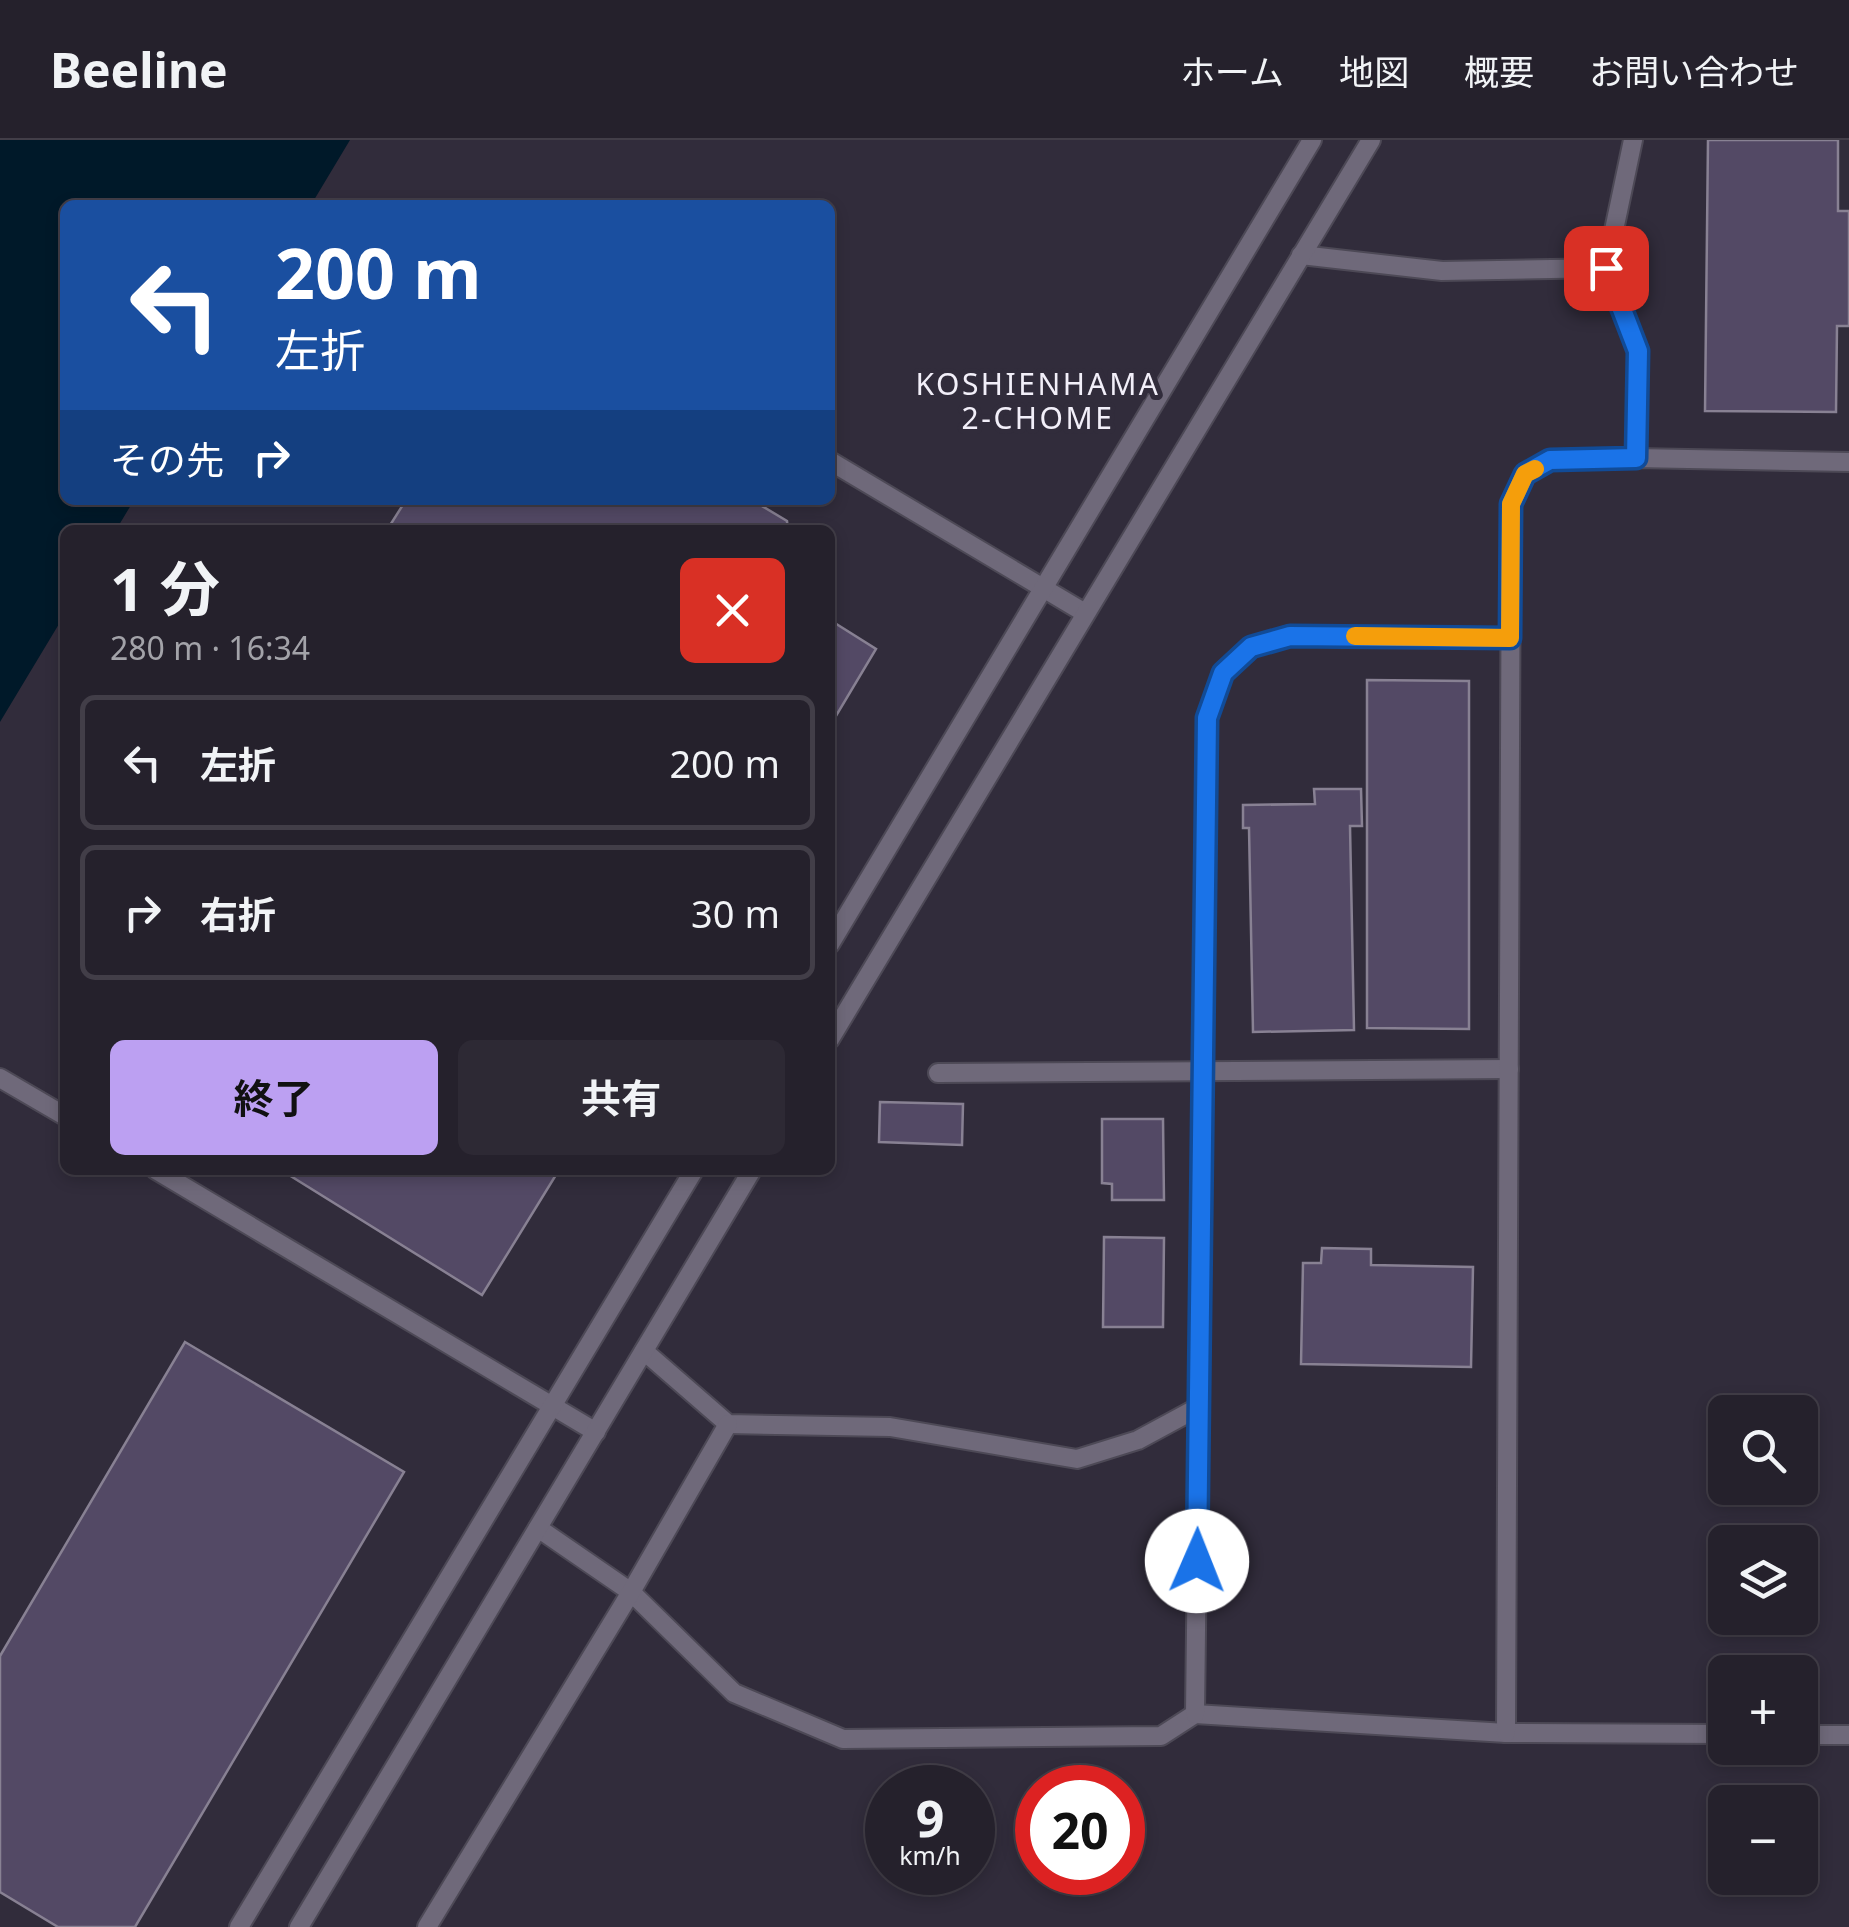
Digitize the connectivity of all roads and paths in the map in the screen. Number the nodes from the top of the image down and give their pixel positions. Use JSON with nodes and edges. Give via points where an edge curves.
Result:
{"nodes":[{"id":1,"x":1312,"y":140,"type":"edge"},
{"id":2,"x":1371,"y":140,"type":"edge"},
{"id":3,"x":1633,"y":140,"type":"edge"},
{"id":4,"x":1302,"y":255,"type":"junction"},
{"id":5,"x":1606,"y":268,"type":"junction"},
{"id":6,"x":1636,"y":458,"type":"junction"},
{"id":7,"x":1849,"y":462,"type":"edge"},
{"id":8,"x":835,"y":464,"type":"edge"},
{"id":9,"x":1044,"y":588,"type":"junction"},
{"id":10,"x":1085,"y":612,"type":"junction"},
{"id":11,"x":1510,"y":638,"type":"junction"},
{"id":12,"x":835,"y":936,"type":"edge"},
{"id":13,"x":835,"y":1031,"type":"edge"},
{"id":14,"x":1509,"y":1069,"type":"junction"},
{"id":15,"x":1203,"y":1071,"type":"junction"},
{"id":16,"x":938,"y":1073,"type":"dead end"},
{"id":17,"x":0,"y":1078,"type":"edge"},
{"id":18,"x":60,"y":1113,"type":"edge"},
{"id":19,"x":164,"y":1175,"type":"edge"},
{"id":20,"x":691,"y":1175,"type":"edge"},
{"id":21,"x":749,"y":1175,"type":"edge"},
{"id":22,"x":644,"y":1351,"type":"junction"},
{"id":23,"x":553,"y":1405,"type":"junction"},
{"id":24,"x":1199,"y":1407,"type":"junction"},
{"id":25,"x":728,"y":1424,"type":"junction"},
{"id":26,"x":596,"y":1432,"type":"junction"},
{"id":27,"x":538,"y":1528,"type":"junction"},
{"id":28,"x":631,"y":1592,"type":"junction"},
{"id":29,"x":1195,"y":1714,"type":"junction"},
{"id":30,"x":1506,"y":1733,"type":"junction"},
{"id":31,"x":1708,"y":1734,"type":"edge"},
{"id":32,"x":1818,"y":1734,"type":"edge"},
{"id":33,"x":1849,"y":1735,"type":"edge"},
{"id":34,"x":239,"y":1927,"type":"edge"},
{"id":35,"x":299,"y":1927,"type":"edge"},
{"id":36,"x":427,"y":1927,"type":"edge"}],
"edges":[{"from":1,"to":9,"type":"lane"},
{"from":2,"to":4,"type":"lane"},
{"from":3,"to":5,"type":"lane"},
{"from":4,"to":5,"type":"lane","via":[[1442,271]]},
{"from":4,"to":10,"type":"lane"},
{"from":5,"to":6,"type":"lane","via":[[1638,351]]},
{"from":6,"to":7,"type":"lane"},
{"from":6,"to":11,"type":"lane","via":[[1550,460],[1525,474],[1511,504]]},
{"from":8,"to":9,"type":"lane"},
{"from":9,"to":10,"type":"lane"},
{"from":9,"to":12,"type":"lane"},
{"from":10,"to":13,"type":"lane"},
{"from":11,"to":14,"type":"lane"},
{"from":11,"to":15,"type":"lane","via":[[1290,636],[1251,647],[1223,673],[1207,718]]},
{"from":14,"to":15,"type":"lane"},
{"from":14,"to":30,"type":"lane"},
{"from":15,"to":16,"type":"lane"},
{"from":15,"to":24,"type":"lane"},
{"from":17,"to":18,"type":"lane"},
{"from":19,"to":23,"type":"lane"},
{"from":20,"to":23,"type":"lane"},
{"from":21,"to":22,"type":"lane"},
{"from":22,"to":25,"type":"lane"},
{"from":22,"to":26,"type":"lane"},
{"from":23,"to":26,"type":"lane"},
{"from":23,"to":34,"type":"lane"},
{"from":24,"to":25,"type":"lane","via":[[1138,1440],[1077,1460],[890,1427]]},
{"from":24,"to":29,"type":"lane"},
{"from":25,"to":28,"type":"lane"},
{"from":26,"to":27,"type":"lane"},
{"from":27,"to":28,"type":"lane"},
{"from":27,"to":35,"type":"lane"},
{"from":28,"to":29,"type":"lane","via":[[734,1693],[843,1740],[1161,1736]]},
{"from":28,"to":36,"type":"lane"},
{"from":29,"to":30,"type":"lane"},
{"from":30,"to":31,"type":"lane"},
{"from":32,"to":33,"type":"lane"}]}
